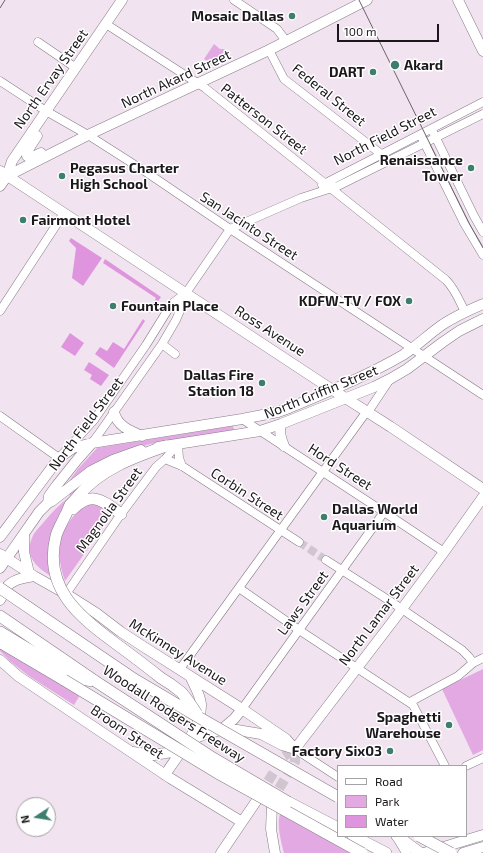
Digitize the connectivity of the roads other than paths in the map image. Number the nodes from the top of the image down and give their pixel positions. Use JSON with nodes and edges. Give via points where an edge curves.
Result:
{"nodes":[{"id":1,"x":122,"y":0,"type":"edge"},
{"id":2,"x":234,"y":0,"type":"edge"},
{"id":3,"x":367,"y":0,"type":"edge"},
{"id":4,"x":458,"y":0,"type":"edge"},
{"id":5,"x":106,"y":24,"type":"junction"},
{"id":6,"x":286,"y":41,"type":"junction"},
{"id":7,"x":38,"y":42,"type":"dead end"},
{"id":8,"x":269,"y":50,"type":"junction"},
{"id":9,"x":483,"y":51,"type":"edge"},
{"id":10,"x":76,"y":68,"type":"junction"},
{"id":11,"x":0,"y":81,"type":"edge"},
{"id":12,"x":198,"y":84,"type":"junction"},
{"id":13,"x":483,"y":102,"type":"edge"},
{"id":14,"x":45,"y":112,"type":"junction"},
{"id":15,"x":483,"y":114,"type":"edge"},
{"id":16,"x":431,"y":128,"type":"junction"},
{"id":17,"x":419,"y":134,"type":"junction"},
{"id":18,"x":88,"y":135,"type":"junction"},
{"id":19,"x":436,"y":137,"type":"junction"},
{"id":20,"x":424,"y":143,"type":"junction"},
{"id":21,"x":57,"y":151,"type":"junction"},
{"id":22,"x":381,"y":154,"type":"junction"},
{"id":23,"x":4,"y":173,"type":"edge"},
{"id":24,"x":0,"y":186,"type":"edge"},
{"id":25,"x":328,"y":186,"type":"junction"},
{"id":26,"x":64,"y":214,"type":"junction"},
{"id":27,"x":230,"y":230,"type":"junction"},
{"id":28,"x":483,"y":232,"type":"edge"},
{"id":29,"x":483,"y":255,"type":"edge"},
{"id":30,"x":186,"y":293,"type":"junction"},
{"id":31,"x":483,"y":304,"type":"edge"},
{"id":32,"x":0,"y":310,"type":"edge"},
{"id":33,"x":465,"y":312,"type":"junction"},
{"id":34,"x":483,"y":319,"type":"edge"},
{"id":35,"x":162,"y":344,"type":"junction"},
{"id":36,"x":412,"y":348,"type":"junction"},
{"id":37,"x":175,"y":354,"type":"dead end"},
{"id":38,"x":425,"y":356,"type":"junction"},
{"id":39,"x":123,"y":379,"type":"junction"},
{"id":40,"x":390,"y":379,"type":"junction"},
{"id":41,"x":333,"y":389,"type":"junction"},
{"id":42,"x":483,"y":395,"type":"edge"},
{"id":43,"x":346,"y":398,"type":"junction"},
{"id":44,"x":368,"y":411,"type":"junction"},
{"id":45,"x":114,"y":412,"type":"junction"},
{"id":46,"x":0,"y":416,"type":"edge"},
{"id":47,"x":242,"y":419,"type":"junction"},
{"id":48,"x":281,"y":424,"type":"junction"},
{"id":49,"x":260,"y":431,"type":"junction"},
{"id":50,"x":142,"y":436,"type":"junction"},
{"id":51,"x":92,"y":443,"type":"junction"},
{"id":52,"x":178,"y":444,"type":"junction"},
{"id":53,"x":166,"y":446,"type":"junction"},
{"id":54,"x":284,"y":446,"type":"junction"},
{"id":55,"x":59,"y":458,"type":"junction"},
{"id":56,"x":165,"y":459,"type":"junction"},
{"id":57,"x":182,"y":466,"type":"junction"},
{"id":58,"x":323,"y":472,"type":"junction"},
{"id":59,"x":483,"y":489,"type":"edge"},
{"id":60,"x":483,"y":497,"type":"edge"},
{"id":61,"x":48,"y":503,"type":"junction"},
{"id":62,"x":39,"y":512,"type":"junction"},
{"id":63,"x":384,"y":512,"type":"junction"},
{"id":64,"x":121,"y":514,"type":"junction"},
{"id":65,"x":65,"y":516,"type":"junction"},
{"id":66,"x":4,"y":527,"type":"edge"},
{"id":67,"x":280,"y":531,"type":"junction"},
{"id":68,"x":24,"y":535,"type":"junction"},
{"id":69,"x":0,"y":537,"type":"edge"},
{"id":70,"x":299,"y":542,"type":"tunnel mouth"},
{"id":71,"x":444,"y":552,"type":"junction"},
{"id":72,"x":3,"y":556,"type":"edge"},
{"id":73,"x":326,"y":560,"type":"tunnel mouth"},
{"id":74,"x":0,"y":568,"type":"edge"},
{"id":75,"x":342,"y":571,"type":"junction"},
{"id":76,"x":31,"y":574,"type":"junction"},
{"id":77,"x":0,"y":588,"type":"edge"},
{"id":78,"x":239,"y":588,"type":"junction"},
{"id":79,"x":66,"y":594,"type":"junction"},
{"id":80,"x":0,"y":600,"type":"edge"},
{"id":81,"x":401,"y":609,"type":"junction"},
{"id":82,"x":0,"y":616,"type":"edge"},
{"id":83,"x":299,"y":630,"type":"junction"},
{"id":84,"x":0,"y":632,"type":"edge"},
{"id":85,"x":0,"y":643,"type":"edge"},
{"id":86,"x":483,"y":658,"type":"edge"},
{"id":87,"x":0,"y":660,"type":"edge"},
{"id":88,"x":473,"y":663,"type":"junction"},
{"id":89,"x":357,"y":668,"type":"junction"},
{"id":90,"x":180,"y":669,"type":"junction"},
{"id":91,"x":190,"y":676,"type":"junction"},
{"id":92,"x":95,"y":681,"type":"junction"},
{"id":93,"x":410,"y":702,"type":"junction"},
{"id":94,"x":242,"y":709,"type":"junction"},
{"id":95,"x":200,"y":718,"type":"junction"},
{"id":96,"x":221,"y":730,"type":"junction"},
{"id":97,"x":184,"y":748,"type":"junction"},
{"id":98,"x":295,"y":749,"type":"junction"},
{"id":99,"x":131,"y":752,"type":"junction"},
{"id":100,"x":483,"y":758,"type":"edge"},
{"id":101,"x":444,"y":765,"type":"edge"},
{"id":102,"x":467,"y":766,"type":"edge"},
{"id":103,"x":166,"y":775,"type":"junction"},
{"id":104,"x":337,"y":776,"type":"edge"},
{"id":105,"x":337,"y":796,"type":"edge"},
{"id":106,"x":257,"y":800,"type":"tunnel mouth"},
{"id":107,"x":272,"y":806,"type":"tunnel mouth"},
{"id":108,"x":242,"y":822,"type":"junction"},
{"id":109,"x":337,"y":828,"type":"edge"},
{"id":110,"x":483,"y":835,"type":"edge"},
{"id":111,"x":354,"y":837,"type":"edge"},
{"id":112,"x":354,"y":837,"type":"edge"},
{"id":113,"x":397,"y":837,"type":"edge"},
{"id":114,"x":397,"y":837,"type":"edge"},
{"id":115,"x":421,"y":837,"type":"edge"},
{"id":116,"x":483,"y":841,"type":"edge"},
{"id":117,"x":479,"y":848,"type":"edge"},
{"id":118,"x":221,"y":853,"type":"edge"},
{"id":119,"x":275,"y":853,"type":"edge"},
{"id":120,"x":362,"y":853,"type":"edge"},
{"id":121,"x":379,"y":853,"type":"edge"},
{"id":122,"x":386,"y":853,"type":"edge"},
{"id":123,"x":406,"y":853,"type":"edge"},
{"id":124,"x":420,"y":853,"type":"edge"},
{"id":125,"x":424,"y":853,"type":"edge"},
{"id":126,"x":451,"y":853,"type":"edge"},
{"id":127,"x":463,"y":853,"type":"edge"}],
"edges":[{"from":1,"to":5,"type":"main road","name":"North Ervay Street"},
{"from":2,"to":6,"type":"street","via":[[277,29]]},
{"from":3,"to":6,"type":"main road","name":"North Akard Street"},
{"from":4,"to":9,"type":"main road"},
{"from":5,"to":10,"type":"main road","name":"North Ervay Street"},
{"from":5,"to":12,"type":"street","name":"Patterson Street"},
{"from":6,"to":8,"type":"main road","name":"North Akard Street"},
{"from":7,"to":10,"type":"street"},
{"from":8,"to":12,"type":"main road","name":"North Akard Street"},
{"from":8,"to":22,"type":"street","name":"Federal Street","via":[[284,79]]},
{"from":10,"to":14,"type":"main road","name":"North Ervay Street"},
{"from":11,"to":14,"type":"street","name":"San Jacinto Street"},
{"from":12,"to":18,"type":"main road","name":"North Akard Street"},
{"from":12,"to":25,"type":"street","name":"Patterson Street"},
{"from":13,"to":16,"type":"street","name":"North Field Street"},
{"from":14,"to":18,"type":"street","name":"San Jacinto Street"},
{"from":14,"to":21,"type":"main road","via":[[45,124],[27,156],[31,158],[49,150]]},
{"from":14,"to":23,"type":"main road","name":"North Ervay Street"},
{"from":15,"to":19,"type":"street","name":"North Field Street"},
{"from":16,"to":17,"type":"street","name":"North Field Street"},
{"from":16,"to":19,"type":"street"},
{"from":17,"to":20,"type":"street"},
{"from":17,"to":22,"type":"street","name":"North Field Street"},
{"from":18,"to":21,"type":"main road","name":"North Akard Street"},
{"from":18,"to":27,"type":"street","name":"San Jacinto Street"},
{"from":19,"to":20,"type":"street","name":"North Field Street"},
{"from":19,"to":28,"type":"street"},
{"from":20,"to":25,"type":"street","name":"North Field Street","via":[[371,170]]},
{"from":20,"to":29,"type":"street"},
{"from":21,"to":23,"type":"main road","name":"North Akard Street"},
{"from":22,"to":25,"type":"street","name":"North Field Street"},
{"from":23,"to":24,"type":"main road","name":"North Akard Street"},
{"from":23,"to":26,"type":"main road","name":"Ross Avenue"},
{"from":25,"to":27,"type":"street","name":"North Field Street"},
{"from":25,"to":33,"type":"street","name":"Patterson Street","via":[[446,280],[456,292]]},
{"from":26,"to":30,"type":"main road","name":"Ross Avenue"},
{"from":26,"to":32,"type":"street"},
{"from":27,"to":30,"type":"street","name":"North Field Street"},
{"from":27,"to":36,"type":"street","name":"San Jacinto Street"},
{"from":30,"to":35,"type":"street","name":"North Field Street","via":[[176,320]]},
{"from":30,"to":39,"type":"street","name":"North Field Street","via":[[169,308]]},
{"from":30,"to":41,"type":"main road","name":"Ross Avenue"},
{"from":31,"to":33,"type":"main road","name":"North Griffin Street"},
{"from":33,"to":36,"type":"main road","name":"North Griffin Street"},
{"from":34,"to":38,"type":"main road","name":"North Griffin Street","via":[[459,331]]},
{"from":35,"to":37,"type":"street"},
{"from":35,"to":45,"type":"street","name":"North Field Street"},
{"from":36,"to":38,"type":"street","name":"San Jacinto Street"},
{"from":36,"to":41,"type":"main road","name":"North Griffin Street","via":[[378,369]]},
{"from":38,"to":40,"type":"main road","name":"North Griffin Street"},
{"from":38,"to":42,"type":"street","name":"San Jacinto Street"},
{"from":39,"to":45,"type":"street","via":[[126,389]]},
{"from":39,"to":55,"type":"street","name":"North Field Street","via":[[94,420]]},
{"from":40,"to":43,"type":"main road","name":"North Griffin Street"},
{"from":40,"to":44,"type":"street"},
{"from":41,"to":43,"type":"main road","name":"Ross Avenue"},
{"from":41,"to":47,"type":"main road","name":"North Griffin Street","via":[[278,412]]},
{"from":43,"to":44,"type":"main road","name":"Ross Avenue"},
{"from":43,"to":48,"type":"main road","name":"North Griffin Street"},
{"from":44,"to":58,"type":"street"},
{"from":44,"to":59,"type":"main road","name":"Ross Avenue"},
{"from":45,"to":50,"type":"main road","via":[[120,424]]},
{"from":45,"to":51,"type":"street","name":"North Field Street"},
{"from":46,"to":55,"type":"street"},
{"from":47,"to":49,"type":"street","name":"Hord Street"},
{"from":47,"to":50,"type":"main road","name":"North Griffin Street"},
{"from":48,"to":49,"type":"main road","name":"North Griffin Street"},
{"from":48,"to":54,"type":"main road","via":[[280,434]]},
{"from":49,"to":52,"type":"main road","name":"North Griffin Street"},
{"from":49,"to":54,"type":"street","name":"Hord Street"},
{"from":50,"to":51,"type":"main road","name":"North Griffin Street"},
{"from":51,"to":55,"type":"main road","name":"North Griffin Street","via":[[73,448]]},
{"from":51,"to":61,"type":"main road","name":"North Field Street","via":[[56,485]]},
{"from":52,"to":53,"type":"main road","name":"North Griffin Street"},
{"from":52,"to":56,"type":"street","name":"Magnolia Street"},
{"from":52,"to":57,"type":"street"},
{"from":53,"to":61,"type":"main road","name":"North Griffin Street","via":[[113,460],[91,471]]},
{"from":53,"to":65,"type":"highway","via":[[125,461],[98,477],[71,504]]},
{"from":54,"to":58,"type":"street","name":"Hord Street"},
{"from":55,"to":62,"type":"main road","via":[[61,469],[40,502]]},
{"from":55,"to":66,"type":"main road","name":"North Field Street"},
{"from":56,"to":57,"type":"street","name":"Corbin Street"},
{"from":56,"to":64,"type":"street","name":"Magnolia Street","via":[[156,467]]},
{"from":57,"to":67,"type":"street","name":"Corbin Street"},
{"from":58,"to":63,"type":"street","name":"Hord Street"},
{"from":58,"to":67,"type":"street"},
{"from":60,"to":71,"type":"main road","name":"North Lamar Street"},
{"from":61,"to":62,"type":"main road","name":"North Field Street"},
{"from":62,"to":68,"type":"main road","name":"North Field Street"},
{"from":63,"to":71,"type":"street","name":"Hord Street"},
{"from":63,"to":75,"type":"street","name":"Laws Street"},
{"from":64,"to":65,"type":"highway","via":[[94,498],[80,502]]},
{"from":64,"to":79,"type":"street","name":"Magnolia Street"},
{"from":65,"to":95,"type":"highway","bridge":true,"via":[[56,535],[54,565],[55,575],[65,596],[94,627],[182,693]]},
{"from":66,"to":69,"type":"main road","name":"North Field Street"},
{"from":67,"to":70,"type":"street","name":"Corbin Street"},
{"from":67,"to":78,"type":"street"},
{"from":68,"to":72,"type":"main road","name":"North Field Street"},
{"from":68,"to":76,"type":"main road","via":[[24,552]]},
{"from":71,"to":81,"type":"main road","name":"North Lamar Street"},
{"from":72,"to":74,"type":"main road","name":"North Field Street"},
{"from":72,"to":76,"type":"main road","name":"McKinney Avenue"},
{"from":73,"to":75,"type":"street"},
{"from":75,"to":81,"type":"street"},
{"from":75,"to":83,"type":"street","name":"Laws Street"},
{"from":76,"to":79,"type":"main road","name":"McKinney Avenue"},
{"from":76,"to":80,"type":"main road","via":[[10,584]]},
{"from":77,"to":95,"type":"highway","name":"Woodall Rodgers Freeway","bridge":true,"via":[[134,679]]},
{"from":78,"to":83,"type":"street"},
{"from":78,"to":90,"type":"street"},
{"from":79,"to":90,"type":"main road","name":"McKinney Avenue"},
{"from":81,"to":88,"type":"street","via":[[462,650]]},
{"from":81,"to":89,"type":"main road","name":"North Lamar Street"},
{"from":82,"to":92,"type":"highway","name":"Woodall Rodgers Freeway"},
{"from":83,"to":89,"type":"street"},
{"from":83,"to":94,"type":"street","name":"Laws Street"},
{"from":84,"to":92,"type":"highway","via":[[76,678]]},
{"from":85,"to":120,"type":"highway","bridge":true,"via":[[221,775]]},
{"from":86,"to":88,"type":"street"},
{"from":87,"to":99,"type":"main road","name":"Broom Street","via":[[18,676]]},
{"from":88,"to":93,"type":"street","via":[[458,676]]},
{"from":89,"to":93,"type":"street"},
{"from":89,"to":98,"type":"main road","name":"North Lamar Street"},
{"from":90,"to":91,"type":"main road","name":"McKinney Avenue"},
{"from":91,"to":94,"type":"main road","name":"McKinney Avenue"},
{"from":91,"to":97,"type":"main road","via":[[201,705],[197,724]]},
{"from":92,"to":109,"type":"highway","name":"Woodall Rodgers Freeway","bridge":true,"via":[[213,758]]},
{"from":93,"to":101,"type":"street","via":[[416,708]]},
{"from":94,"to":96,"type":"main road"},
{"from":94,"to":98,"type":"main road","name":"McKinney Avenue","via":[[286,739]]},
{"from":95,"to":105,"type":"highway","name":"Woodall Rodgers Freeway","bridge":true},
{"from":96,"to":97,"type":"main road","via":[[196,738]]},
{"from":96,"to":98,"type":"main road","via":[[261,734]]},
{"from":97,"to":99,"type":"main road","via":[[160,754]]},
{"from":97,"to":103,"type":"main road"},
{"from":98,"to":104,"type":"street","name":"McKinney Avenue"},
{"from":99,"to":103,"type":"main road","name":"Broom Street"},
{"from":100,"to":102,"type":"street"},
{"from":103,"to":108,"type":"main road","name":"Broom Street"},
{"from":106,"to":108,"type":"main road"},
{"from":107,"to":119,"type":"main road","via":[[271,829]]},
{"from":108,"to":118,"type":"main road"},
{"from":110,"to":125,"type":"main road"},
{"from":111,"to":121,"type":"highway"},
{"from":112,"to":122,"type":"highway"},
{"from":113,"to":123,"type":"street"},
{"from":114,"to":124,"type":"highway"},
{"from":115,"to":126,"type":"highway","bridge":true},
{"from":116,"to":117,"type":"main road","via":[[475,846]]},
{"from":117,"to":127,"type":"main road"}]}
